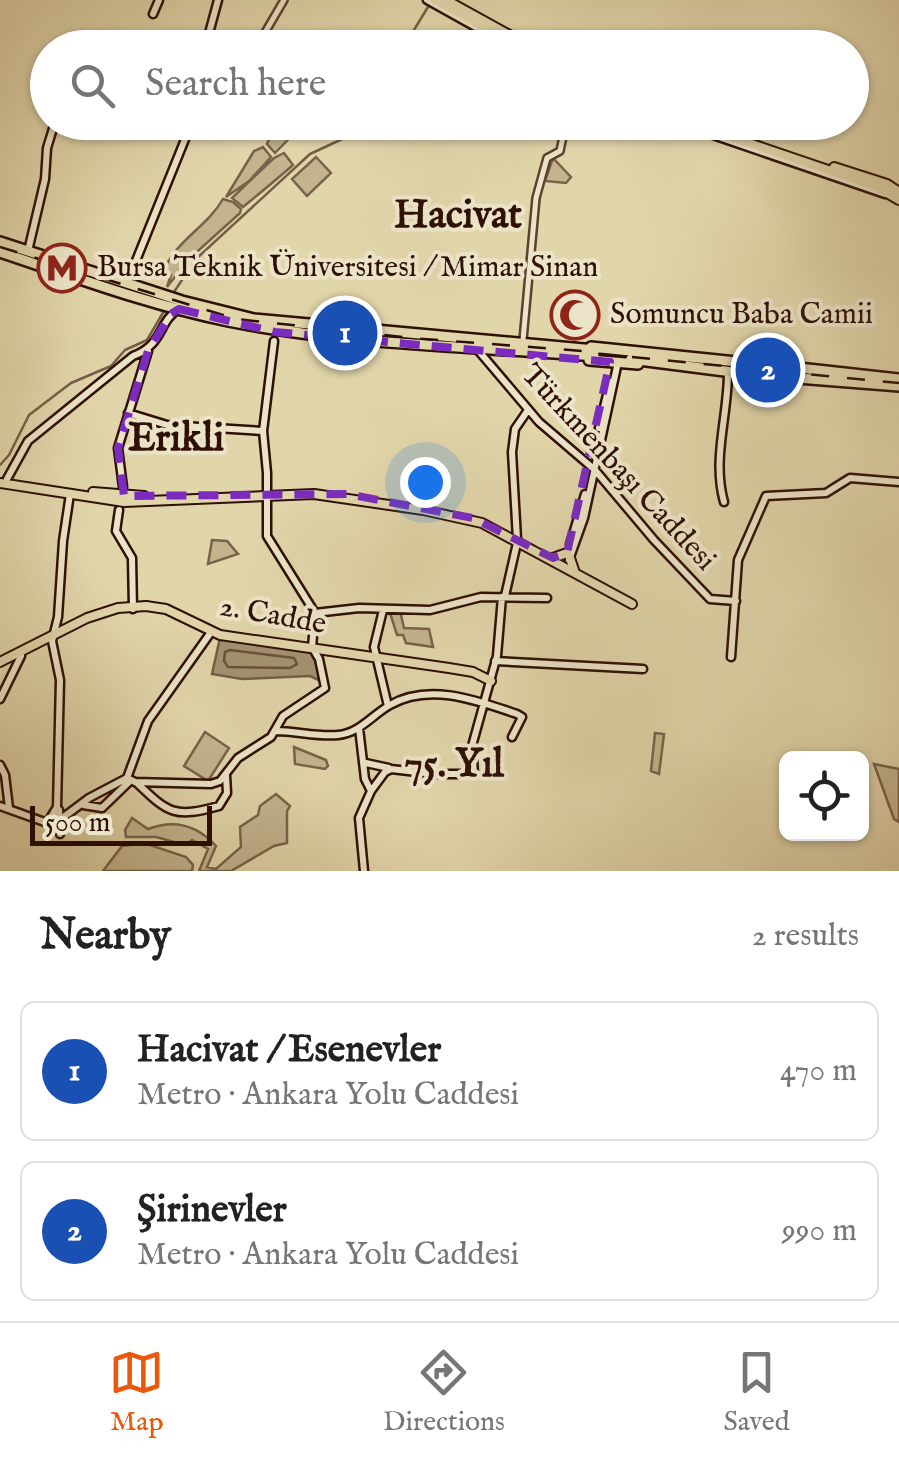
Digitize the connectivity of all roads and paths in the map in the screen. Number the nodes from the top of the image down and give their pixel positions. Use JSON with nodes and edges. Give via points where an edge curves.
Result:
{"nodes":[{"id":1,"x":158,"y":0,"type":"edge"},
{"id":2,"x":218,"y":0,"type":"edge"},
{"id":3,"x":284,"y":0,"type":"edge"},
{"id":4,"x":427,"y":0,"type":"edge"},
{"id":5,"x":440,"y":2,"type":"edge"},
{"id":6,"x":153,"y":14,"type":"dead end"},
{"id":7,"x":210,"y":30,"type":"edge"},
{"id":8,"x":266,"y":30,"type":"edge"},
{"id":9,"x":484,"y":30,"type":"edge"},
{"id":10,"x":490,"y":30,"type":"edge"},
{"id":11,"x":497,"y":30,"type":"edge"},
{"id":12,"x":49,"y":140,"type":"edge"},
{"id":13,"x":185,"y":140,"type":"edge"},
{"id":14,"x":562,"y":140,"type":"edge"},
{"id":15,"x":728,"y":140,"type":"edge"},
{"id":16,"x":740,"y":140,"type":"edge"},
{"id":17,"x":756,"y":140,"type":"edge"},
{"id":18,"x":899,"y":190,"type":"edge"},
{"id":19,"x":899,"y":201,"type":"edge"},
{"id":20,"x":0,"y":242,"type":"edge"},
{"id":21,"x":0,"y":253,"type":"edge"},
{"id":22,"x":27,"y":256,"type":"junction"},
{"id":23,"x":126,"y":284,"type":"junction"},
{"id":24,"x":157,"y":298,"type":"junction"},
{"id":25,"x":179,"y":306,"type":"junction"},
{"id":26,"x":264,"y":328,"type":"junction"},
{"id":27,"x":285,"y":331,"type":"junction"},
{"id":28,"x":434,"y":336,"type":"junction"},
{"id":29,"x":274,"y":340,"type":"junction"},
{"id":30,"x":523,"y":340,"type":"junction"},
{"id":31,"x":479,"y":348,"type":"junction"},
{"id":32,"x":614,"y":349,"type":"junction"},
{"id":33,"x":148,"y":351,"type":"junction"},
{"id":34,"x":596,"y":354,"type":"junction"},
{"id":35,"x":625,"y":358,"type":"junction"},
{"id":36,"x":728,"y":373,"type":"junction"},
{"id":37,"x":748,"y":374,"type":"junction"},
{"id":38,"x":899,"y":382,"type":"edge"},
{"id":39,"x":528,"y":410,"type":"junction"},
{"id":40,"x":128,"y":413,"type":"junction"},
{"id":41,"x":263,"y":431,"type":"junction"},
{"id":42,"x":594,"y":454,"type":"junction"},
{"id":43,"x":582,"y":459,"type":"junction"},
{"id":44,"x":593,"y":468,"type":"junction"},
{"id":45,"x":2,"y":482,"type":"edge"},
{"id":46,"x":899,"y":483,"type":"edge"},
{"id":47,"x":70,"y":494,"type":"junction"},
{"id":48,"x":266,"y":494,"type":"junction"},
{"id":49,"x":121,"y":499,"type":"junction"},
{"id":50,"x":724,"y":502,"type":"dead end"},
{"id":51,"x":517,"y":541,"type":"junction"},
{"id":52,"x":565,"y":564,"type":"junction"},
{"id":53,"x":504,"y":596,"type":"junction"},
{"id":54,"x":547,"y":598,"type":"dead end"},
{"id":55,"x":736,"y":601,"type":"junction"},
{"id":56,"x":632,"y":604,"type":"dead end"},
{"id":57,"x":133,"y":608,"type":"junction"},
{"id":58,"x":382,"y":610,"type":"junction"},
{"id":59,"x":315,"y":613,"type":"junction"},
{"id":60,"x":56,"y":624,"type":"junction"},
{"id":61,"x":72,"y":626,"type":"junction"},
{"id":62,"x":209,"y":634,"type":"junction"},
{"id":63,"x":52,"y":642,"type":"junction"},
{"id":64,"x":313,"y":649,"type":"junction"},
{"id":65,"x":21,"y":656,"type":"junction"},
{"id":66,"x":731,"y":657,"type":"dead end"},
{"id":67,"x":376,"y":658,"type":"junction"},
{"id":68,"x":495,"y":662,"type":"junction"},
{"id":69,"x":0,"y":664,"type":"edge"},
{"id":70,"x":643,"y":669,"type":"dead end"},
{"id":71,"x":490,"y":684,"type":"junction"},
{"id":72,"x":0,"y":699,"type":"edge"},
{"id":73,"x":484,"y":701,"type":"junction"},
{"id":74,"x":388,"y":706,"type":"junction"},
{"id":75,"x":359,"y":728,"type":"junction"},
{"id":76,"x":276,"y":731,"type":"junction"},
{"id":77,"x":512,"y":737,"type":"dead end"},
{"id":78,"x":366,"y":763,"type":"junction"},
{"id":79,"x":0,"y":765,"type":"edge"},
{"id":80,"x":391,"y":768,"type":"junction"},
{"id":81,"x":226,"y":774,"type":"junction"},
{"id":82,"x":131,"y":780,"type":"junction"},
{"id":83,"x":111,"y":791,"type":"junction"},
{"id":84,"x":371,"y":791,"type":"junction"},
{"id":85,"x":81,"y":804,"type":"junction"},
{"id":86,"x":4,"y":807,"type":"edge"},
{"id":87,"x":55,"y":821,"type":"junction"},
{"id":88,"x":60,"y":834,"type":"dead end"},
{"id":89,"x":364,"y":871,"type":"edge"}],
"edges":[{"from":1,"to":6,"type":"main road"},
{"from":2,"to":7,"type":"main road"},
{"from":3,"to":8,"type":"street"},
{"from":4,"to":5,"type":"main road"},
{"from":5,"to":9,"type":"main road"},
{"from":5,"to":10,"type":"main road"},
{"from":5,"to":11,"type":"main road"},
{"from":12,"to":22,"type":"main road"},
{"from":13,"to":23,"type":"main road"},
{"from":14,"to":30,"type":"street","via":[[560,151],[547,158],[537,192]]},
{"from":15,"to":19,"type":"main road"},
{"from":16,"to":19,"type":"main road","via":[[875,186]]},
{"from":17,"to":18,"type":"main road"},
{"from":20,"to":22,"type":"highway"},
{"from":21,"to":22,"type":"highway"},
{"from":22,"to":23,"type":"highway"},
{"from":22,"to":24,"type":"highway"},
{"from":23,"to":24,"type":"highway"},
{"from":24,"to":25,"type":"highway"},
{"from":25,"to":26,"type":"highway"},
{"from":25,"to":28,"type":"highway"},
{"from":25,"to":33,"type":"main road"},
{"from":26,"to":27,"type":"highway"},
{"from":26,"to":29,"type":"main road"},
{"from":27,"to":29,"type":"main road"},
{"from":27,"to":31,"type":"highway"},
{"from":28,"to":30,"type":"highway"},
{"from":28,"to":34,"type":"highway"},
{"from":29,"to":41,"type":"main road"},
{"from":30,"to":34,"type":"highway"},
{"from":31,"to":34,"type":"highway"},
{"from":31,"to":39,"type":"main road","name":"Türkmenbaşı Caddesi"},
{"from":32,"to":34,"type":"highway"},
{"from":32,"to":35,"type":"highway"},
{"from":32,"to":35,"type":"highway","via":[[606,356]]},
{"from":33,"to":40,"type":"main road"},
{"from":33,"to":45,"type":"main road","via":[[28,441]]},
{"from":34,"to":35,"type":"highway"},
{"from":35,"to":36,"type":"highway"},
{"from":35,"to":37,"type":"highway"},
{"from":35,"to":38,"type":"highway","via":[[769,365]]},
{"from":35,"to":42,"type":"main road","via":[[613,368]]},
{"from":35,"to":44,"type":"main road"},
{"from":36,"to":37,"type":"highway"},
{"from":36,"to":50,"type":"main road","via":[[719,473]]},
{"from":37,"to":38,"type":"highway"},
{"from":39,"to":43,"type":"main road","name":"Türkmenbaşı Caddesi"},
{"from":39,"to":51,"type":"main road","via":[[515,429],[512,452]]},
{"from":40,"to":41,"type":"main road","via":[[168,425]]},
{"from":40,"to":49,"type":"main road","via":[[118,448]]},
{"from":41,"to":48,"type":"main road"},
{"from":42,"to":43,"type":"main road"},
{"from":42,"to":44,"type":"main road"},
{"from":43,"to":44,"type":"main road","name":"Türkmenbaşı Caddesi"},
{"from":44,"to":52,"type":"main road"},
{"from":44,"to":55,"type":"main road","name":"Türkmenbaşı Caddesi","via":[[710,599]]},
{"from":45,"to":47,"type":"main road"},
{"from":45,"to":49,"type":"main road"},
{"from":46,"to":55,"type":"main road","via":[[854,480],[826,492],[766,496],[738,560]]},
{"from":47,"to":49,"type":"main road"},
{"from":47,"to":60,"type":"main road"},
{"from":48,"to":49,"type":"main road"},
{"from":48,"to":51,"type":"main road","via":[[346,497],[482,523]]},
{"from":48,"to":51,"type":"main road","via":[[344,494],[420,506],[482,520]]},
{"from":48,"to":59,"type":"main road","via":[[269,544]]},
{"from":49,"to":57,"type":"main road","via":[[116,530],[132,558]]},
{"from":51,"to":52,"type":"main road"},
{"from":51,"to":53,"type":"main road"},
{"from":52,"to":56,"type":"main road"},
{"from":53,"to":54,"type":"main road"},
{"from":53,"to":58,"type":"main road","via":[[430,610]]},
{"from":53,"to":68,"type":"main road"},
{"from":55,"to":66,"type":"main road"},
{"from":57,"to":61,"type":"main road","name":"2. Cadde"},
{"from":57,"to":62,"type":"main road","name":"2. Cadde","via":[[166,614]]},
{"from":57,"to":63,"type":"main road","name":"2. Cadde"},
{"from":57,"to":64,"type":"main road","name":"2. Cadde","via":[[166,609],[220,634]]},
{"from":58,"to":59,"type":"main road"},
{"from":58,"to":67,"type":"main road"},
{"from":59,"to":64,"type":"main road"},
{"from":60,"to":61,"type":"main road"},
{"from":60,"to":63,"type":"main road"},
{"from":61,"to":63,"type":"main road","name":"2. Cadde"},
{"from":62,"to":64,"type":"main road","name":"2. Cadde"},
{"from":62,"to":82,"type":"main road","via":[[148,721]]},
{"from":63,"to":65,"type":"main road","name":"2. Cadde"},
{"from":63,"to":69,"type":"main road","name":"2. Cadde"},
{"from":63,"to":87,"type":"main road","via":[[62,680]]},
{"from":64,"to":67,"type":"main road","name":"2. Cadde"},
{"from":64,"to":76,"type":"main road","via":[[324,688],[283,716]]},
{"from":65,"to":69,"type":"main road","name":"2. Cadde"},
{"from":65,"to":72,"type":"main road"},
{"from":67,"to":71,"type":"main road","name":"2. Cadde","via":[[473,672]]},
{"from":67,"to":74,"type":"main road"},
{"from":68,"to":70,"type":"main road"},
{"from":68,"to":71,"type":"main road"},
{"from":71,"to":73,"type":"main road"},
{"from":73,"to":74,"type":"main road","via":[[422,694]]},
{"from":73,"to":77,"type":"main road","via":[[522,717]]},
{"from":73,"to":80,"type":"main road","via":[[472,746],[474,774]]},
{"from":74,"to":75,"type":"main road"},
{"from":75,"to":76,"type":"main road","via":[[339,736]]},
{"from":75,"to":78,"type":"main road"},
{"from":76,"to":81,"type":"main road"},
{"from":78,"to":80,"type":"main road"},
{"from":78,"to":84,"type":"main road"},
{"from":79,"to":86,"type":"main road"},
{"from":80,"to":84,"type":"main road"},
{"from":81,"to":82,"type":"main road","via":[[210,784]]},
{"from":81,"to":82,"type":"main road","via":[[227,793],[219,806],[182,815]]},
{"from":82,"to":83,"type":"main road"},
{"from":83,"to":85,"type":"main road"},
{"from":83,"to":85,"type":"main road","via":[[102,808]]},
{"from":84,"to":89,"type":"main road","via":[[358,824]]},
{"from":85,"to":87,"type":"main road"},
{"from":86,"to":87,"type":"main road"},
{"from":87,"to":88,"type":"main road"}]}
